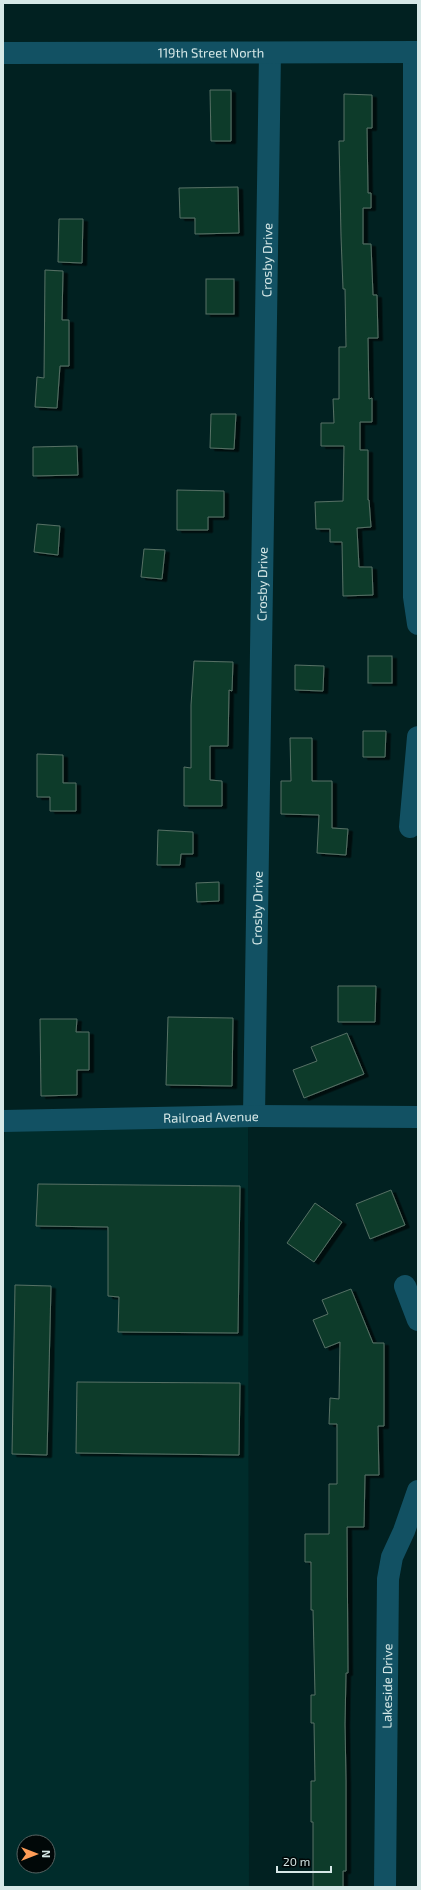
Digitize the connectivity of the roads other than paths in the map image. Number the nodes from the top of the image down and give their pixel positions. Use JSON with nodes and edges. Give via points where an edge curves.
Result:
{"nodes":[{"id":1,"x":416,"y":52,"type":"edge"},
{"id":2,"x":3,"y":53,"type":"edge"},
{"id":3,"x":270,"y":53,"type":"junction"},
{"id":4,"x":418,"y":624,"type":"edge"},
{"id":5,"x":418,"y":737,"type":"edge"},
{"id":6,"x":410,"y":827,"type":"dead end"},
{"id":7,"x":254,"y":1116,"type":"junction"},
{"id":8,"x":418,"y":1117,"type":"edge"},
{"id":9,"x":3,"y":1121,"type":"edge"},
{"id":10,"x":405,"y":1286,"type":"dead end"},
{"id":11,"x":418,"y":1320,"type":"edge"},
{"id":12,"x":418,"y":1491,"type":"edge"},
{"id":13,"x":385,"y":1887,"type":"edge"}],
"edges":[{"from":1,"to":3,"type":"street","name":"119th Street North"},
{"from":1,"to":4,"type":"street","via":[[414,597]]},
{"from":2,"to":3,"type":"street","name":"119th Street North"},
{"from":3,"to":7,"type":"street","name":"Crosby Drive"},
{"from":5,"to":6,"type":"street"},
{"from":7,"to":8,"type":"street","name":"Railroad Avenue"},
{"from":7,"to":9,"type":"street","name":"Railroad Avenue"},
{"from":10,"to":11,"type":"street"},
{"from":12,"to":13,"type":"street","name":"Lakeside Drive","via":[[392,1557],[388,1579]]}]}
